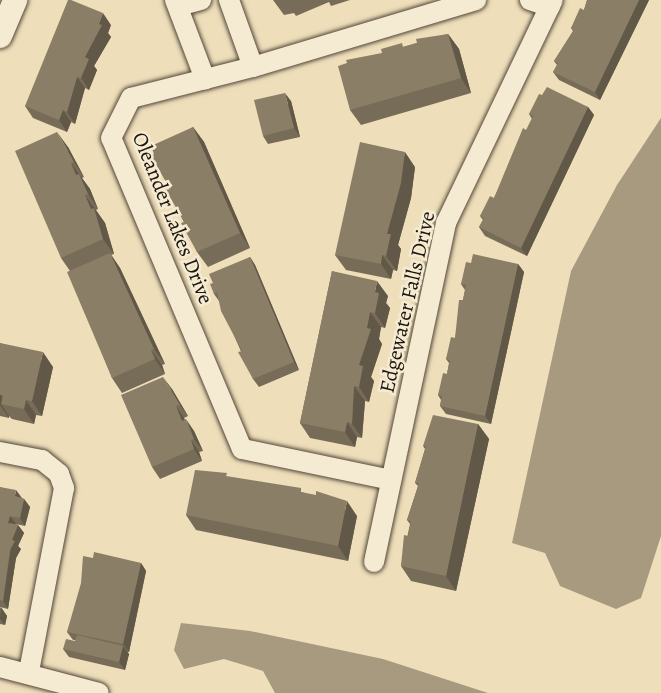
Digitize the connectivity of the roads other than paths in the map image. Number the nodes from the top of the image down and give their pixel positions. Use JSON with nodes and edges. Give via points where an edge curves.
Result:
{"nodes":[{"id":1,"x":15,"y":0,"type":"edge"},
{"id":2,"x":201,"y":0,"type":"edge"},
{"id":3,"x":229,"y":0,"type":"edge"},
{"id":4,"x":476,"y":0,"type":"edge"},
{"id":5,"x":530,"y":0,"type":"edge"},
{"id":6,"x":177,"y":3,"type":"edge"},
{"id":7,"x":552,"y":3,"type":"edge"},
{"id":8,"x":0,"y":36,"type":"edge"},
{"id":9,"x":254,"y":67,"type":"junction"},
{"id":10,"x":205,"y":79,"type":"junction"},
{"id":11,"x":0,"y":452,"type":"edge"},
{"id":12,"x":391,"y":480,"type":"junction"},
{"id":13,"x":374,"y":562,"type":"dead end"},
{"id":14,"x":0,"y":667,"type":"edge"},
{"id":15,"x":29,"y":672,"type":"junction"},
{"id":16,"x":99,"y":693,"type":"edge"}],
"edges":[{"from":1,"to":8,"type":"street"},
{"from":2,"to":6,"type":"street"},
{"from":3,"to":9,"type":"street"},
{"from":4,"to":9,"type":"street","name":"Oleander Lakes Drive"},
{"from":5,"to":7,"type":"street"},
{"from":6,"to":10,"type":"street"},
{"from":7,"to":12,"type":"street","name":"Edgewater Falls Drive","via":[[446,223]]},
{"from":9,"to":10,"type":"street","name":"Oleander Lakes Drive"},
{"from":10,"to":12,"type":"street","name":"Oleander Lakes Drive","via":[[131,98],[111,138],[242,449]]},
{"from":11,"to":15,"type":"street","via":[[42,460],[59,474],[64,488]]},
{"from":12,"to":13,"type":"street","name":"Edgewater Falls Drive"},
{"from":14,"to":15,"type":"street"},
{"from":15,"to":16,"type":"street"}]}
